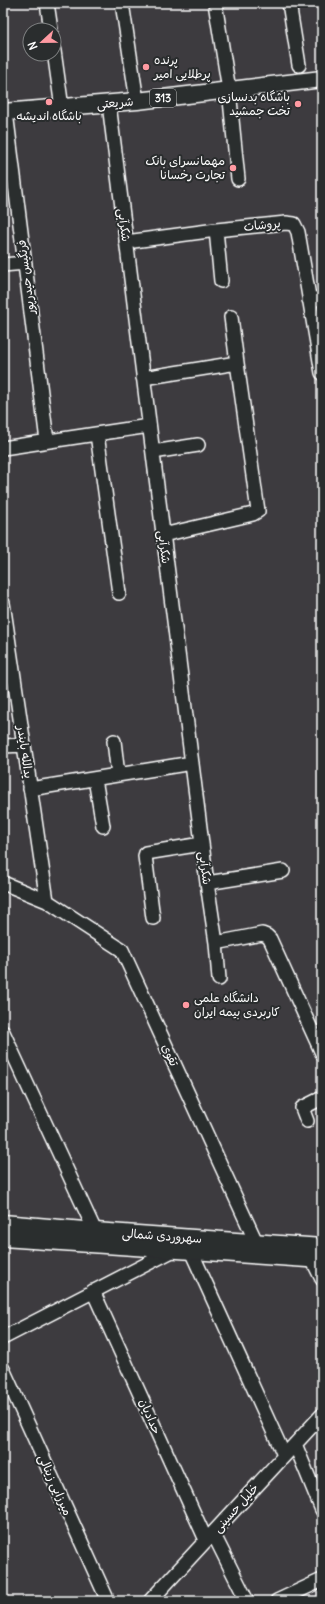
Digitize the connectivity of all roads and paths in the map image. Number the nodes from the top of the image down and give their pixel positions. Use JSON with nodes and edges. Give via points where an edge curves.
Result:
{"nodes":[{"id":1,"x":47,"y":3,"type":"edge"},
{"id":2,"x":122,"y":3,"type":"edge"},
{"id":3,"x":215,"y":3,"type":"edge"},
{"id":4,"x":289,"y":3,"type":"edge"},
{"id":5,"x":50,"y":22,"type":"edge"},
{"id":6,"x":56,"y":62,"type":"edge"},
{"id":7,"x":299,"y":65,"type":"dead end"},
{"id":8,"x":322,"y":79,"type":"edge"},
{"id":9,"x":229,"y":90,"type":"junction"},
{"id":10,"x":137,"y":101,"type":"junction"},
{"id":11,"x":109,"y":104,"type":"junction"},
{"id":12,"x":62,"y":108,"type":"junction"},
{"id":13,"x":5,"y":112,"type":"edge"},
{"id":14,"x":238,"y":179,"type":"dead end"},
{"id":15,"x":216,"y":230,"type":"junction"},
{"id":16,"x":126,"y":242,"type":"junction"},
{"id":17,"x":25,"y":262,"type":"junction"},
{"id":18,"x":3,"y":265,"type":"edge"},
{"id":19,"x":221,"y":281,"type":"dead end"},
{"id":20,"x":316,"y":299,"type":"edge"},
{"id":21,"x":232,"y":317,"type":"dead end"},
{"id":22,"x":237,"y":363,"type":"junction"},
{"id":23,"x":322,"y":373,"type":"edge"},
{"id":24,"x":143,"y":378,"type":"junction"},
{"id":25,"x":149,"y":426,"type":"junction"},
{"id":26,"x":97,"y":434,"type":"junction"},
{"id":27,"x":47,"y":441,"type":"junction"},
{"id":28,"x":198,"y":445,"type":"dead end"},
{"id":29,"x":3,"y":448,"type":"edge"},
{"id":30,"x":153,"y":452,"type":"junction"},
{"id":31,"x":163,"y":535,"type":"junction"},
{"id":32,"x":119,"y":593,"type":"dead end"},
{"id":33,"x":3,"y":603,"type":"edge"},
{"id":34,"x":5,"y":630,"type":"edge"},
{"id":35,"x":114,"y":740,"type":"dead end"},
{"id":36,"x":24,"y":745,"type":"junction"},
{"id":37,"x":3,"y":746,"type":"edge"},
{"id":38,"x":192,"y":763,"type":"junction"},
{"id":39,"x":118,"y":775,"type":"junction"},
{"id":40,"x":95,"y":779,"type":"junction"},
{"id":41,"x":30,"y":789,"type":"junction"},
{"id":42,"x":103,"y":826,"type":"dead end"},
{"id":43,"x":202,"y":844,"type":"junction"},
{"id":44,"x":282,"y":871,"type":"dead end"},
{"id":45,"x":3,"y":882,"type":"edge"},
{"id":46,"x":207,"y":883,"type":"junction"},
{"id":47,"x":47,"y":901,"type":"junction"},
{"id":48,"x":153,"y":918,"type":"dead end"},
{"id":49,"x":216,"y":943,"type":"junction"},
{"id":50,"x":219,"y":979,"type":"dead end"},
{"id":51,"x":3,"y":1032,"type":"edge"},
{"id":52,"x":322,"y":1053,"type":"edge"},
{"id":53,"x":322,"y":1098,"type":"edge"},
{"id":54,"x":307,"y":1121,"type":"dead end"},
{"id":55,"x":3,"y":1223,"type":"edge"},
{"id":56,"x":95,"y":1231,"type":"junction"},
{"id":57,"x":3,"y":1238,"type":"edge"},
{"id":58,"x":256,"y":1242,"type":"junction"},
{"id":59,"x":174,"y":1250,"type":"junction"},
{"id":60,"x":191,"y":1251,"type":"junction"},
{"id":61,"x":319,"y":1255,"type":"edge"},
{"id":62,"x":322,"y":1279,"type":"edge"},
{"id":63,"x":94,"y":1291,"type":"junction"},
{"id":64,"x":3,"y":1338,"type":"edge"},
{"id":65,"x":3,"y":1368,"type":"edge"},
{"id":66,"x":322,"y":1415,"type":"edge"},
{"id":67,"x":295,"y":1444,"type":"junction"},
{"id":68,"x":284,"y":1455,"type":"junction"},
{"id":69,"x":322,"y":1510,"type":"edge"},
{"id":70,"x":210,"y":1537,"type":"junction"},
{"id":71,"x":322,"y":1580,"type":"edge"},
{"id":72,"x":108,"y":1601,"type":"edge"},
{"id":73,"x":150,"y":1601,"type":"edge"},
{"id":74,"x":247,"y":1601,"type":"edge"},
{"id":75,"x":277,"y":1601,"type":"edge"}],
"edges":[{"from":1,"to":5,"type":"street"},
{"from":2,"to":10,"type":"street"},
{"from":3,"to":9,"type":"street"},
{"from":4,"to":7,"type":"street"},
{"from":6,"to":12,"type":"street"},
{"from":8,"to":9,"type":"main road","name":"شریعتی","number":"313"},
{"from":9,"to":10,"type":"main road","name":"شریعتی","number":"313"},
{"from":9,"to":14,"type":"street"},
{"from":10,"to":11,"type":"main road","name":"شریعتی","number":"313"},
{"from":11,"to":12,"type":"main road","name":"شریعتی","number":"313"},
{"from":11,"to":16,"type":"street","name":"شکرآبی"},
{"from":12,"to":13,"type":"main road","name":"شریعتی","number":"313"},
{"from":13,"to":17,"type":"street","name":"فرنگیس حیدرپور"},
{"from":15,"to":16,"type":"street","name":"پروشات"},
{"from":15,"to":19,"type":"street"},
{"from":15,"to":20,"type":"street","name":"پروشات","via":[[294,224]]},
{"from":16,"to":24,"type":"street","name":"شکرآبی"},
{"from":17,"to":18,"type":"street"},
{"from":17,"to":27,"type":"street","name":"فرنگیس حیدرپور"},
{"from":20,"to":23,"type":"street","name":"پروشات"},
{"from":21,"to":22,"type":"street"},
{"from":22,"to":24,"type":"street"},
{"from":22,"to":31,"type":"street","via":[[258,511]]},
{"from":24,"to":25,"type":"street","name":"شکرآبی"},
{"from":25,"to":26,"type":"street"},
{"from":25,"to":30,"type":"street","name":"شکرآبی"},
{"from":26,"to":27,"type":"street"},
{"from":26,"to":32,"type":"street"},
{"from":27,"to":29,"type":"street"},
{"from":28,"to":30,"type":"street"},
{"from":30,"to":31,"type":"street","name":"شکرآبی"},
{"from":31,"to":38,"type":"street","name":"شکرآبی"},
{"from":33,"to":34,"type":"street","name":"یدالله بایندر"},
{"from":34,"to":36,"type":"street","name":"یدالله بایندر"},
{"from":35,"to":39,"type":"street"},
{"from":36,"to":37,"type":"street"},
{"from":36,"to":41,"type":"street","name":"یدالله بایندر"},
{"from":38,"to":39,"type":"street"},
{"from":38,"to":43,"type":"street","name":"شکرآبی"},
{"from":39,"to":40,"type":"street"},
{"from":40,"to":41,"type":"street"},
{"from":40,"to":42,"type":"street"},
{"from":41,"to":47,"type":"street","name":"یدالله بایندر"},
{"from":43,"to":46,"type":"street","name":"شکرآبی"},
{"from":43,"to":48,"type":"street","via":[[146,853],[144,856]]},
{"from":44,"to":46,"type":"street"},
{"from":45,"to":47,"type":"street","name":"تقوی"},
{"from":46,"to":49,"type":"street","name":"شکرآبی"},
{"from":47,"to":58,"type":"street","name":"تقوی","via":[[122,950]]},
{"from":49,"to":50,"type":"street","name":"شکرآبی"},
{"from":49,"to":52,"type":"street","via":[[262,934],[267,936],[273,943]]},
{"from":51,"to":56,"type":"street"},
{"from":53,"to":54,"type":"street","via":[[302,1108]]},
{"from":55,"to":56,"type":"main road","name":"سهروردی شمالی"},
{"from":56,"to":58,"type":"main road","name":"سهروردی شمالی"},
{"from":57,"to":59,"type":"main road","name":"سهروردی شمالی"},
{"from":58,"to":61,"type":"main road","name":"سهروردی شمالی"},
{"from":59,"to":60,"type":"main road","name":"سهروردی شمالی"},
{"from":59,"to":63,"type":"street"},
{"from":60,"to":61,"type":"main road","name":"سهروردی شمالی"},
{"from":60,"to":68,"type":"street"},
{"from":61,"to":62,"type":"street"},
{"from":63,"to":64,"type":"street"},
{"from":63,"to":70,"type":"street","name":"حدادیان"},
{"from":65,"to":72,"type":"street","name":"میرزایی زینالی"},
{"from":66,"to":67,"type":"street","name":"خلیل حسینی"},
{"from":67,"to":68,"type":"street","name":"خلیل حسینی"},
{"from":67,"to":69,"type":"street"},
{"from":68,"to":70,"type":"street","name":"خلیل حسینی"},
{"from":70,"to":73,"type":"street","name":"خلیل حسینی"},
{"from":70,"to":74,"type":"street","name":"حدادیان"},
{"from":71,"to":75,"type":"street"}]}
